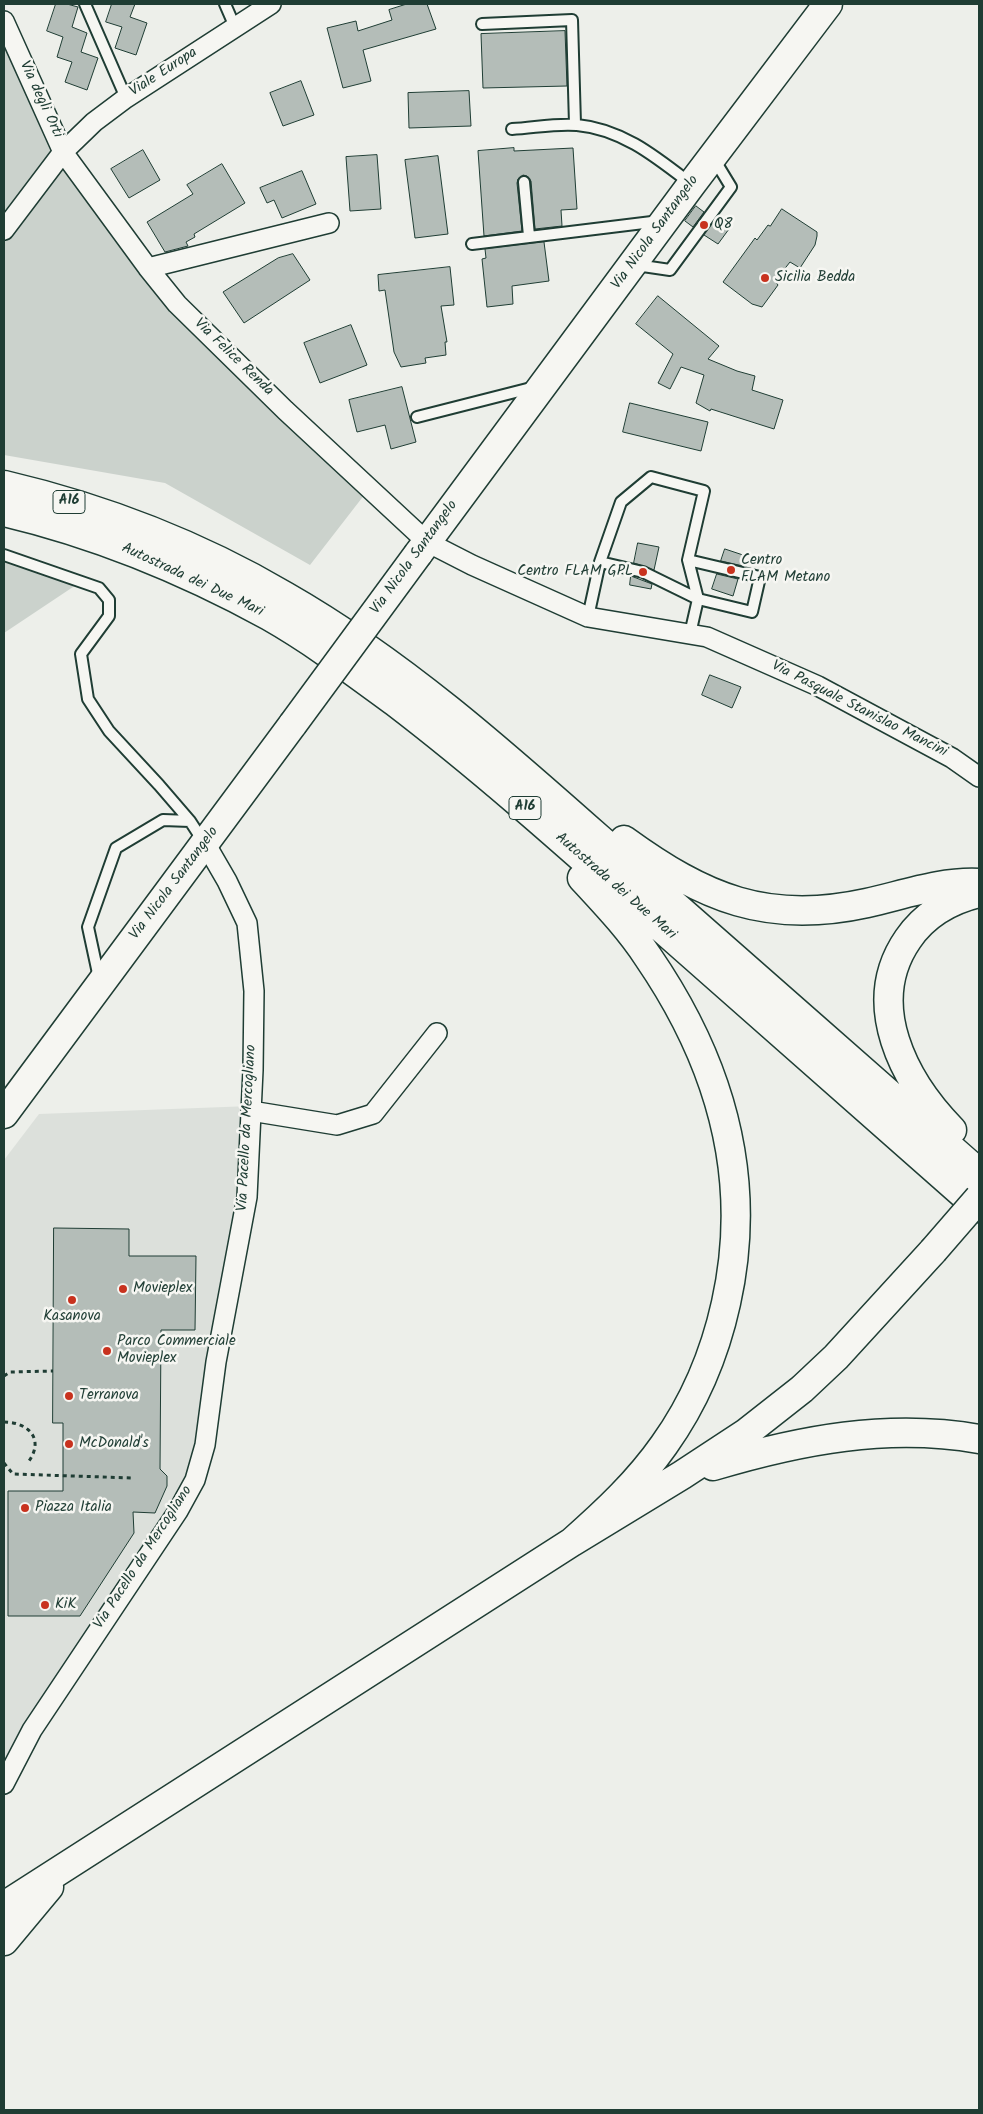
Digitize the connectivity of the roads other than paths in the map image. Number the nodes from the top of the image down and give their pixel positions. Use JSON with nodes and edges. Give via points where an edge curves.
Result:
{"nodes":[{"id":1,"x":85,"y":4,"type":"edge"},
{"id":2,"x":225,"y":4,"type":"edge"},
{"id":3,"x":271,"y":4,"type":"edge"},
{"id":4,"x":828,"y":4,"type":"edge"},
{"id":5,"x":4,"y":21,"type":"edge"},
{"id":6,"x":482,"y":24,"type":"dead end"},
{"id":7,"x":235,"y":27,"type":"junction"},
{"id":8,"x":126,"y":98,"type":"junction"},
{"id":9,"x":575,"y":124,"type":"junction"},
{"id":10,"x":512,"y":129,"type":"dead end"},
{"id":11,"x":63,"y":152,"type":"junction"},
{"id":12,"x":713,"y":156,"type":"junction"},
{"id":13,"x":524,"y":182,"type":"dead end"},
{"id":14,"x":691,"y":184,"type":"junction"},
{"id":15,"x":666,"y":220,"type":"junction"},
{"id":16,"x":329,"y":223,"type":"dead end"},
{"id":17,"x":4,"y":230,"type":"edge"},
{"id":18,"x":529,"y":236,"type":"junction"},
{"id":19,"x":472,"y":244,"type":"dead end"},
{"id":20,"x":632,"y":265,"type":"junction"},
{"id":21,"x":148,"y":268,"type":"junction"},
{"id":22,"x":544,"y":385,"type":"junction"},
{"id":23,"x":417,"y":417,"type":"dead end"},
{"id":24,"x":4,"y":485,"type":"edge"},
{"id":25,"x":4,"y":512,"type":"edge"},
{"id":26,"x":133,"y":524,"type":"junction"},
{"id":27,"x":423,"y":548,"type":"junction"},
{"id":28,"x":4,"y":555,"type":"edge"},
{"id":29,"x":688,"y":560,"type":"junction"},
{"id":30,"x":600,"y":562,"type":"junction"},
{"id":31,"x":698,"y":599,"type":"junction"},
{"id":32,"x":588,"y":617,"type":"junction"},
{"id":33,"x":271,"y":618,"type":"junction"},
{"id":34,"x":690,"y":634,"type":"junction"},
{"id":35,"x":979,"y":777,"type":"edge"},
{"id":36,"x":190,"y":821,"type":"junction"},
{"id":37,"x":205,"y":843,"type":"junction"},
{"id":38,"x":979,"y":883,"type":"edge"},
{"id":39,"x":979,"y":893,"type":"edge"},
{"id":40,"x":101,"y":983,"type":"junction"},
{"id":41,"x":437,"y":1033,"type":"dead end"},
{"id":42,"x":251,"y":1111,"type":"junction"},
{"id":43,"x":4,"y":1114,"type":"edge"},
{"id":44,"x":979,"y":1154,"type":"edge"},
{"id":45,"x":979,"y":1174,"type":"edge"},
{"id":46,"x":979,"y":1198,"type":"edge"},
{"id":47,"x":979,"y":1208,"type":"edge"},
{"id":48,"x":979,"y":1438,"type":"edge"},
{"id":49,"x":682,"y":1475,"type":"junction"},
{"id":50,"x":572,"y":1542,"type":"junction"},
{"id":51,"x":4,"y":1784,"type":"edge"},
{"id":52,"x":83,"y":1855,"type":"junction"},
{"id":53,"x":8,"y":1904,"type":"edge"},
{"id":54,"x":4,"y":1941,"type":"edge"}],
"edges":[{"from":1,"to":8,"type":"lane"},
{"from":2,"to":7,"type":"lane"},
{"from":3,"to":7,"type":"street","name":"Viale Europa"},
{"from":4,"to":12,"type":"main road","name":"Via Nicola Santangelo"},
{"from":5,"to":11,"type":"street","name":"Via degli Orti"},
{"from":6,"to":9,"type":"lane","via":[[572,20]]},
{"from":7,"to":8,"type":"street","name":"Viale Europa"},
{"from":8,"to":11,"type":"street","name":"Viale Europa","via":[[94,122]]},
{"from":9,"to":10,"type":"lane"},
{"from":9,"to":14,"type":"lane","via":[[602,128],[623,136]]},
{"from":11,"to":17,"type":"street","name":"Viale Europa"},
{"from":11,"to":21,"type":"street","name":"Via Felice Renda"},
{"from":12,"to":14,"type":"main road","name":"Via Nicola Santangelo"},
{"from":12,"to":20,"type":"lane","via":[[731,187],[704,225],[670,270]]},
{"from":13,"to":18,"type":"lane"},
{"from":14,"to":15,"type":"main road","name":"Via Nicola Santangelo"},
{"from":15,"to":18,"type":"lane"},
{"from":15,"to":20,"type":"main road","name":"Via Nicola Santangelo"},
{"from":16,"to":21,"type":"street"},
{"from":18,"to":19,"type":"lane"},
{"from":20,"to":22,"type":"main road","name":"Via Nicola Santangelo"},
{"from":21,"to":27,"type":"street","name":"Via Felice Renda","via":[[177,304]]},
{"from":22,"to":23,"type":"lane"},
{"from":22,"to":27,"type":"main road","name":"Via Nicola Santangelo"},
{"from":24,"to":26,"type":"main road","name":"Autostrada dei Due Mari","number":"A16"},
{"from":25,"to":33,"type":"main road","name":"Autostrada dei Due Mari","number":"A16","via":[[126,549],[213,587]]},
{"from":26,"to":38,"type":"main road","via":[[185,537],[233,555],[339,613],[452,695],[624,840],[662,867],[707,891],[749,906],[797,911],[848,907],[946,885]]},
{"from":26,"to":45,"type":"main road","name":"Autostrada dei Due Mari","number":"A16","via":[[227,565],[286,596],[377,656],[437,701],[546,792]]},
{"from":27,"to":32,"type":"street","name":"Via Pasquale Stanislao Mancini","via":[[472,565]]},
{"from":27,"to":37,"type":"main road","name":"Via Nicola Santangelo","bridge":true},
{"from":28,"to":36,"type":"lane","via":[[99,588],[109,600],[110,616],[81,654],[88,699],[109,731]]},
{"from":29,"to":30,"type":"lane","via":[[704,491],[651,477],[621,502]]},
{"from":29,"to":31,"type":"lane"},
{"from":29,"to":31,"type":"lane","via":[[760,577],[752,612]]},
{"from":30,"to":31,"type":"lane","via":[[643,572]]},
{"from":30,"to":32,"type":"lane"},
{"from":31,"to":34,"type":"lane"},
{"from":32,"to":34,"type":"street","name":"Via Pasquale Stanislao Mancini"},
{"from":33,"to":47,"type":"main road","name":"Autostrada dei Due Mari","number":"A16","via":[[363,678],[528,810]]},
{"from":33,"to":50,"type":"main road","via":[[358,686],[582,878],[627,928],[652,963],[685,1017],[713,1081],[731,1146],[737,1202],[734,1257],[716,1340],[692,1398],[664,1445],[631,1486]]},
{"from":34,"to":35,"type":"street","name":"Via Pasquale Stanislao Mancini","via":[[708,637],[818,686],[952,758]]},
{"from":36,"to":37,"type":"lane"},
{"from":36,"to":40,"type":"lane","via":[[163,820],[116,848],[88,927]]},
{"from":37,"to":40,"type":"main road","name":"Via Nicola Santangelo"},
{"from":37,"to":42,"type":"street","name":"Via Pacello da Mercogliano","via":[[247,923],[254,991]]},
{"from":39,"to":44,"type":"main road","via":[[938,909],[912,933],[892,968],[888,1001],[894,1040],[912,1078],[938,1116]]},
{"from":40,"to":43,"type":"main road","name":"Via Nicola Santangelo"},
{"from":41,"to":42,"type":"street","via":[[373,1114],[337,1125]]},
{"from":42,"to":51,"type":"street","name":"Via Pacello da Mercogliano","via":[[247,1197],[216,1362],[205,1445],[195,1480],[178,1511],[32,1730]]},
{"from":46,"to":49,"type":"main road","bridge":true,"via":[[861,1331],[802,1389],[746,1433]]},
{"from":48,"to":49,"type":"main road","via":[[908,1432],[848,1435],[795,1443]]},
{"from":49,"to":50,"type":"main road"},
{"from":50,"to":52,"type":"main road"},
{"from":52,"to":53,"type":"main road"},
{"from":52,"to":54,"type":"main road","via":[[39,1898]]}]}
